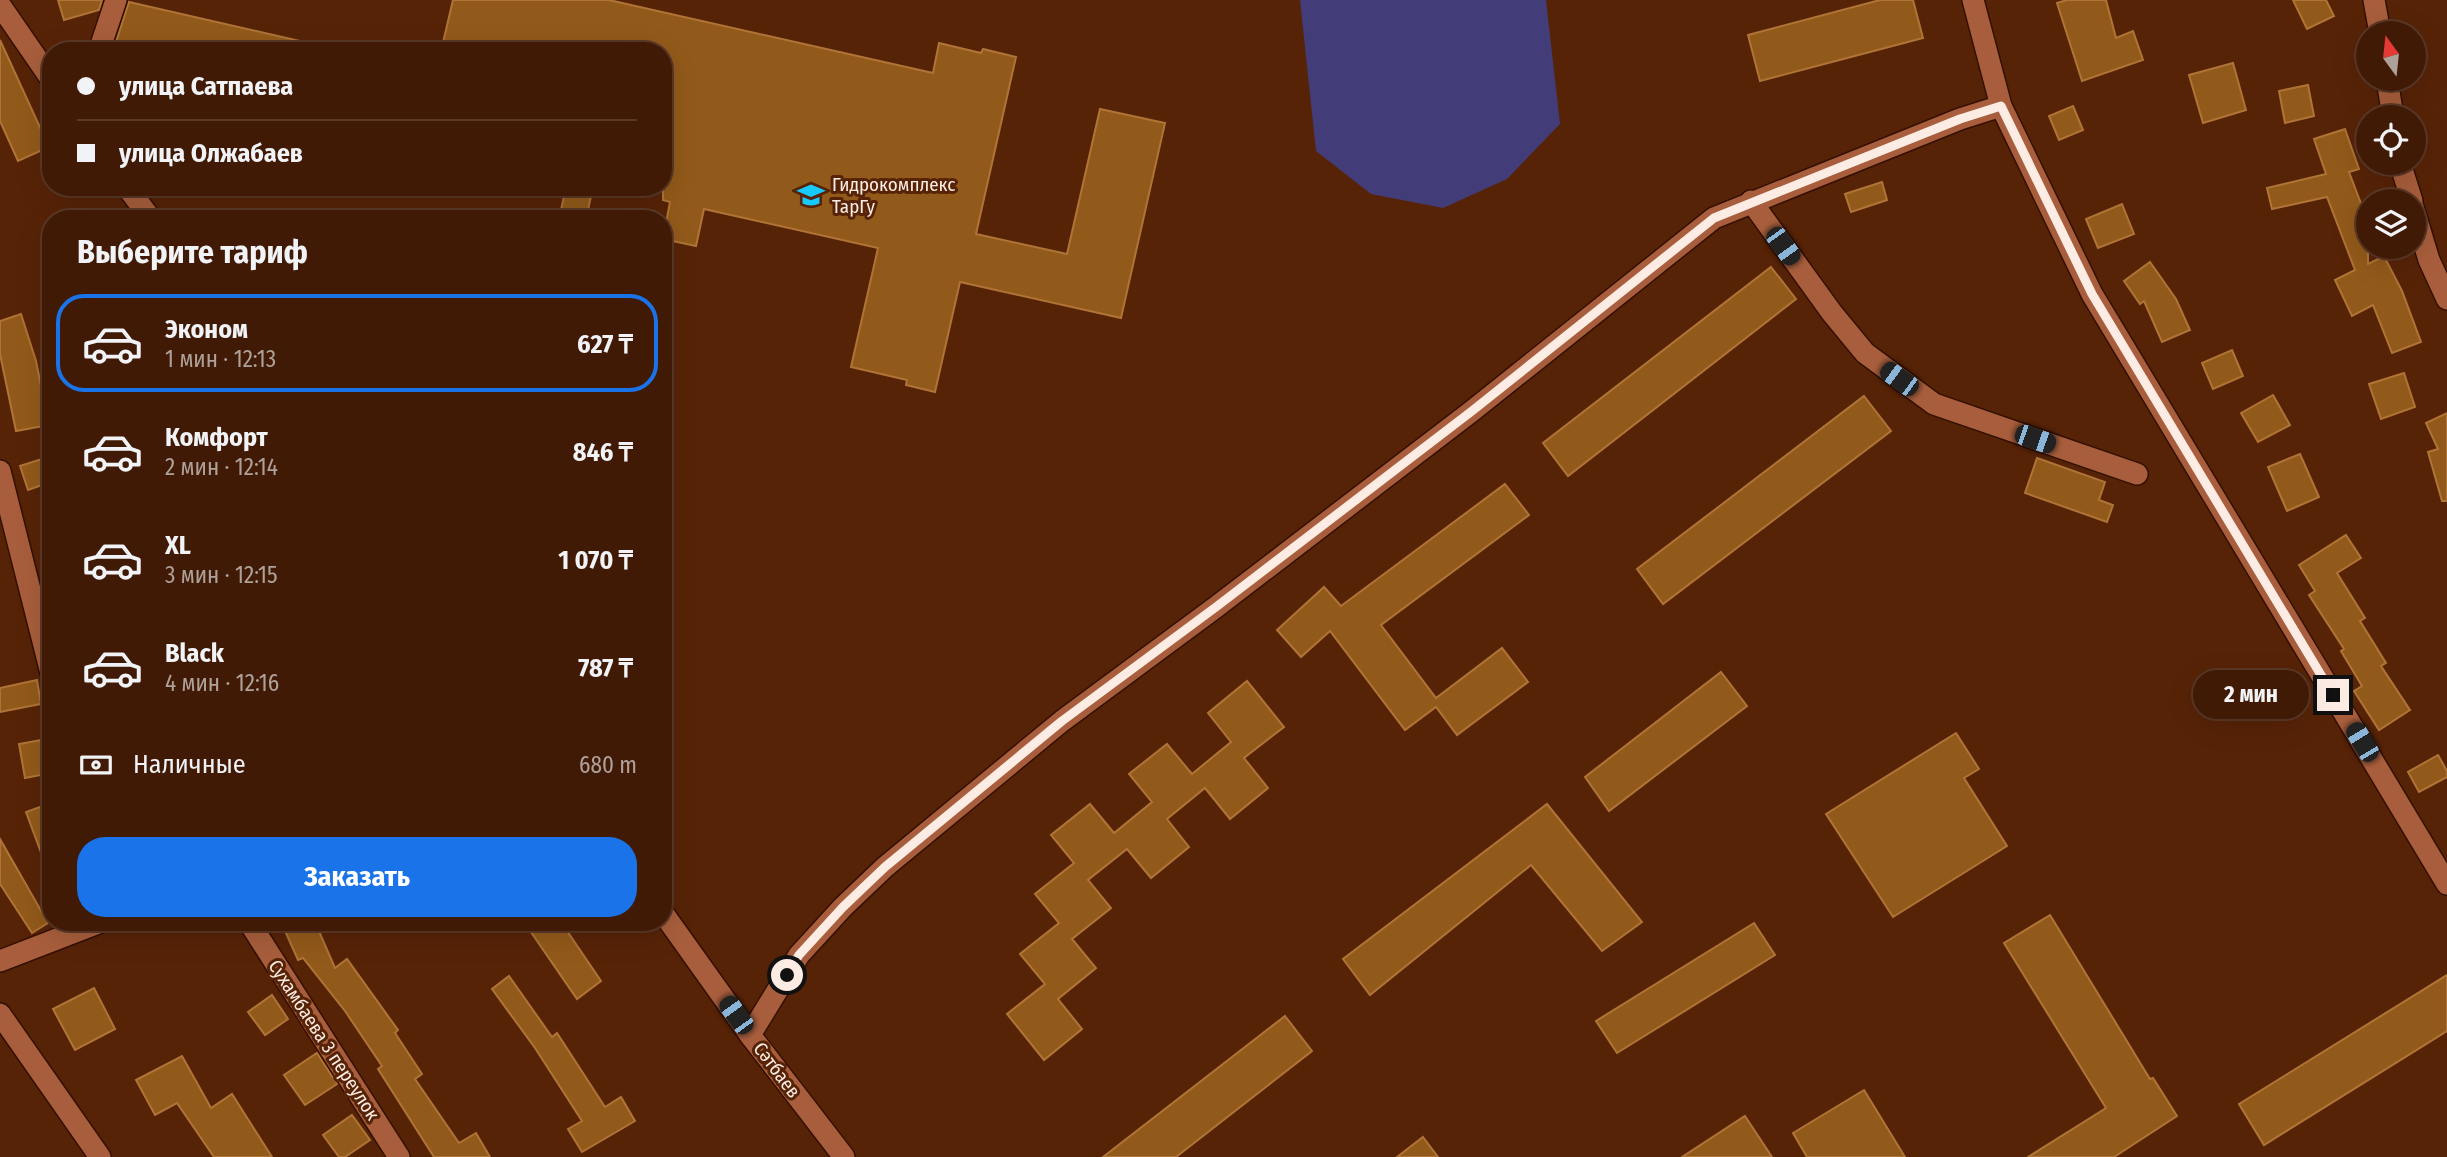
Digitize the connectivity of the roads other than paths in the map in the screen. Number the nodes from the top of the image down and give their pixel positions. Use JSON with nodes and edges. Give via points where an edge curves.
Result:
{"nodes":[{"id":1,"x":116,"y":0,"type":"edge"},
{"id":2,"x":1973,"y":0,"type":"edge"},
{"id":3,"x":2374,"y":0,"type":"edge"},
{"id":4,"x":0,"y":5,"type":"edge"},
{"id":5,"x":2378,"y":21,"type":"edge"},
{"id":6,"x":102,"y":42,"type":"edge"},
{"id":7,"x":42,"y":66,"type":"edge"},
{"id":8,"x":2001,"y":106,"type":"junction"},
{"id":9,"x":1751,"y":201,"type":"junction"},
{"id":10,"x":2426,"y":248,"type":"edge"},
{"id":11,"x":2447,"y":299,"type":"edge"},
{"id":12,"x":0,"y":471,"type":"edge"},
{"id":13,"x":2137,"y":474,"type":"dead end"},
{"id":14,"x":42,"y":637,"type":"edge"},
{"id":15,"x":2447,"y":884,"type":"edge"},
{"id":16,"x":672,"y":926,"type":"edge"},
{"id":17,"x":78,"y":931,"type":"edge"},
{"id":18,"x":255,"y":931,"type":"edge"},
{"id":19,"x":0,"y":961,"type":"edge"},
{"id":20,"x":0,"y":1014,"type":"edge"},
{"id":21,"x":750,"y":1035,"type":"junction"},
{"id":22,"x":100,"y":1157,"type":"edge"},
{"id":23,"x":399,"y":1157,"type":"edge"},
{"id":24,"x":844,"y":1157,"type":"edge"}],
"edges":[{"from":1,"to":6,"type":"street"},
{"from":2,"to":8,"type":"street"},
{"from":3,"to":5,"type":"street"},
{"from":4,"to":7,"type":"street"},
{"from":8,"to":9,"type":"street"},
{"from":8,"to":15,"type":"street","via":[[2092,294]]},
{"from":9,"to":13,"type":"street","via":[[1865,353],[1934,404]]},
{"from":9,"to":21,"type":"street","via":[[1714,218],[1472,411],[1062,721],[885,867],[799,955]]},
{"from":10,"to":11,"type":"street"},
{"from":12,"to":14,"type":"street"},
{"from":16,"to":21,"type":"street","name":"Сәтбаев"},
{"from":17,"to":19,"type":"street"},
{"from":18,"to":23,"type":"street","name":"Сухамбаева 3 переулок"},
{"from":20,"to":22,"type":"street"},
{"from":21,"to":24,"type":"street","name":"Сәтбаев"}]}
